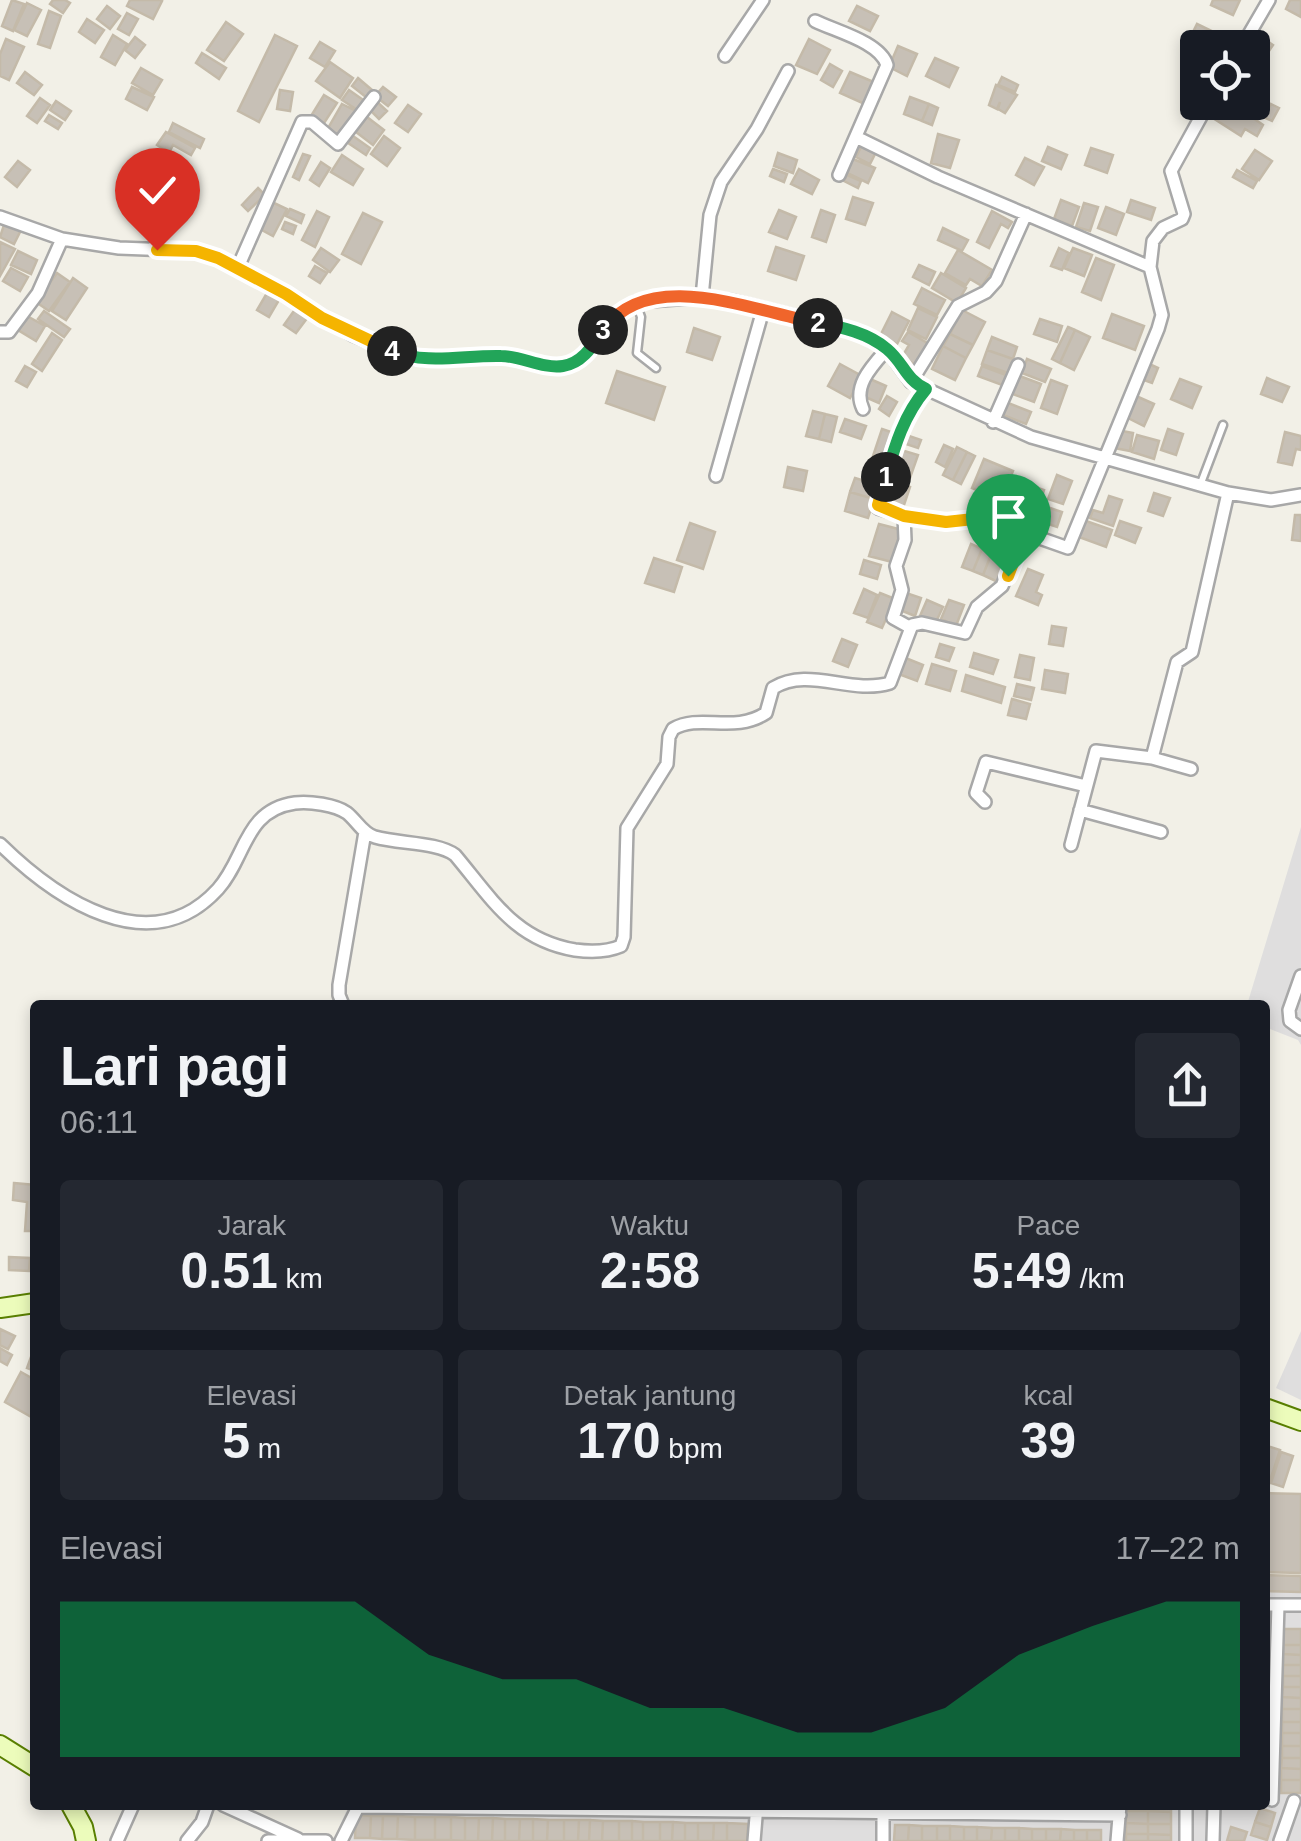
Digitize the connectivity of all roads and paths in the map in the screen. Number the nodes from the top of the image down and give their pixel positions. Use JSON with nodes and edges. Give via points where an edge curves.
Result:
{"nodes":[{"id":1,"x":764,"y":0,"type":"edge"},
{"id":2,"x":1269,"y":0,"type":"edge"},
{"id":3,"x":815,"y":22,"type":"dead end"},
{"id":4,"x":1252,"y":30,"type":"edge"},
{"id":5,"x":725,"y":56,"type":"dead end"},
{"id":6,"x":788,"y":70,"type":"dead end"},
{"id":7,"x":374,"y":97,"type":"dead end"},
{"id":8,"x":1198,"y":120,"type":"edge"},
{"id":9,"x":856,"y":137,"type":"junction"},
{"id":10,"x":839,"y":175,"type":"dead end"},
{"id":11,"x":1026,"y":214,"type":"junction"},
{"id":12,"x":0,"y":218,"type":"edge"},
{"id":13,"x":62,"y":239,"type":"junction"},
{"id":14,"x":238,"y":267,"type":"junction"},
{"id":15,"x":1150,"y":267,"type":"junction"},
{"id":16,"x":702,"y":297,"type":"junction"},
{"id":17,"x":636,"y":302,"type":"junction"},
{"id":18,"x":763,"y":310,"type":"junction"},
{"id":19,"x":0,"y":332,"type":"edge"},
{"id":20,"x":887,"y":349,"type":"junction"},
{"id":21,"x":1018,"y":365,"type":"dead end"},
{"id":22,"x":656,"y":368,"type":"dead end"},
{"id":23,"x":912,"y":382,"type":"junction"},
{"id":24,"x":926,"y":389,"type":"junction"},
{"id":25,"x":863,"y":409,"type":"dead end"},
{"id":26,"x":993,"y":422,"type":"junction"},
{"id":27,"x":1222,"y":425,"type":"dead end"},
{"id":28,"x":1105,"y":458,"type":"junction"},
{"id":29,"x":716,"y":476,"type":"dead end"},
{"id":30,"x":1200,"y":485,"type":"junction"},
{"id":31,"x":1228,"y":493,"type":"junction"},
{"id":32,"x":1301,"y":495,"type":"edge"},
{"id":33,"x":904,"y":516,"type":"junction"},
{"id":34,"x":1025,"y":532,"type":"junction"},
{"id":35,"x":911,"y":628,"type":"junction"},
{"id":36,"x":1152,"y":758,"type":"junction"},
{"id":37,"x":1192,"y":769,"type":"dead end"},
{"id":38,"x":1086,"y":786,"type":"junction"},
{"id":39,"x":985,"y":802,"type":"dead end"},
{"id":40,"x":1080,"y":810,"type":"junction"},
{"id":41,"x":365,"y":832,"type":"junction"},
{"id":42,"x":1162,"y":832,"type":"dead end"},
{"id":43,"x":0,"y":844,"type":"edge"},
{"id":44,"x":1070,"y":844,"type":"dead end"},
{"id":45,"x":1301,"y":976,"type":"edge"},
{"id":46,"x":341,"y":1000,"type":"edge"},
{"id":47,"x":1301,"y":1028,"type":"edge"},
{"id":48,"x":30,"y":1304,"type":"edge"},
{"id":49,"x":0,"y":1308,"type":"edge"},
{"id":50,"x":1270,"y":1410,"type":"edge"},
{"id":51,"x":1301,"y":1422,"type":"edge"},
{"id":52,"x":1272,"y":1605,"type":"edge"},
{"id":53,"x":1301,"y":1606,"type":"edge"},
{"id":54,"x":1270,"y":1735,"type":"edge"},
{"id":55,"x":0,"y":1745,"type":"edge"},
{"id":56,"x":30,"y":1765,"type":"edge"},
{"id":57,"x":1270,"y":1800,"type":"edge"},
{"id":58,"x":1297,"y":1801,"type":"edge"},
{"id":59,"x":74,"y":1810,"type":"edge"},
{"id":60,"x":130,"y":1810,"type":"edge"},
{"id":61,"x":206,"y":1810,"type":"edge"},
{"id":62,"x":233,"y":1810,"type":"edge"},
{"id":63,"x":356,"y":1810,"type":"edge"},
{"id":64,"x":515,"y":1810,"type":"edge"},
{"id":65,"x":659,"y":1810,"type":"edge"},
{"id":66,"x":757,"y":1810,"type":"edge"},
{"id":67,"x":852,"y":1810,"type":"edge"},
{"id":68,"x":1120,"y":1810,"type":"edge"},
{"id":69,"x":1186,"y":1810,"type":"edge"},
{"id":70,"x":1214,"y":1810,"type":"edge"},
{"id":71,"x":884,"y":1811,"type":"junction"},
{"id":72,"x":298,"y":1839,"type":"edge"},
{"id":73,"x":86,"y":1841,"type":"edge"},
{"id":74,"x":116,"y":1841,"type":"edge"},
{"id":75,"x":187,"y":1841,"type":"edge"},
{"id":76,"x":268,"y":1841,"type":"edge"},
{"id":77,"x":326,"y":1841,"type":"edge"},
{"id":78,"x":342,"y":1841,"type":"edge"},
{"id":79,"x":754,"y":1841,"type":"edge"},
{"id":80,"x":882,"y":1841,"type":"edge"},
{"id":81,"x":1117,"y":1841,"type":"edge"},
{"id":82,"x":1186,"y":1841,"type":"edge"},
{"id":83,"x":1212,"y":1841,"type":"edge"},
{"id":84,"x":1280,"y":1841,"type":"edge"}],
"edges":[{"from":1,"to":5,"type":"street"},
{"from":2,"to":4,"type":"street"},
{"from":3,"to":9,"type":"street","via":[[884,56],[887,65]]},
{"from":6,"to":16,"type":"street","via":[[721,182],[710,215]]},
{"from":7,"to":14,"type":"street","via":[[338,144],[312,122],[302,122]]},
{"from":8,"to":15,"type":"street","via":[[1174,161],[1172,182],[1184,214],[1157,233]]},
{"from":9,"to":10,"type":"street"},
{"from":9,"to":11,"type":"street"},
{"from":11,"to":15,"type":"street"},
{"from":11,"to":23,"type":"street","via":[[996,281],[958,306]]},
{"from":12,"to":13,"type":"street"},
{"from":13,"to":14,"type":"street","via":[[196,251]]},
{"from":13,"to":19,"type":"street","via":[[38,293],[9,332]]},
{"from":14,"to":17,"type":"street","via":[[322,318],[409,358],[505,356],[564,366],[586,355],[612,318]]},
{"from":15,"to":28,"type":"street","via":[[1162,316]]},
{"from":16,"to":17,"type":"street"},
{"from":16,"to":18,"type":"street"},
{"from":17,"to":22,"type":"lane","via":[[637,353]]},
{"from":18,"to":20,"type":"street","via":[[854,331]]},
{"from":18,"to":29,"type":"street"},
{"from":20,"to":23,"type":"street"},
{"from":20,"to":25,"type":"street","via":[[858,394]]},
{"from":21,"to":26,"type":"street"},
{"from":23,"to":24,"type":"street"},
{"from":24,"to":26,"type":"street"},
{"from":24,"to":33,"type":"street","via":[[896,439],[878,505]]},
{"from":26,"to":28,"type":"street"},
{"from":27,"to":30,"type":"lane"},
{"from":28,"to":30,"type":"street"},
{"from":28,"to":34,"type":"street","via":[[1068,548]]},
{"from":30,"to":31,"type":"street"},
{"from":31,"to":32,"type":"street","via":[[1272,500]]},
{"from":31,"to":36,"type":"street","via":[[1192,652],[1177,662]]},
{"from":33,"to":34,"type":"street","via":[[983,518]]},
{"from":33,"to":35,"type":"street","via":[[896,566],[902,590],[893,618]]},
{"from":34,"to":35,"type":"street","via":[[1002,586],[977,607],[966,634],[916,622]]},
{"from":35,"to":41,"type":"street","via":[[887,684],[794,680],[773,688],[766,713],[751,722],[673,728],[667,764],[627,828],[624,938],[614,949],[579,951],[532,938],[444,847]]},
{"from":36,"to":37,"type":"street"},
{"from":36,"to":38,"type":"street","via":[[1096,751]]},
{"from":38,"to":39,"type":"street","via":[[986,762],[976,794]]},
{"from":38,"to":40,"type":"street"},
{"from":40,"to":42,"type":"street"},
{"from":40,"to":44,"type":"street"},
{"from":41,"to":43,"type":"street","via":[[342,810],[298,802],[281,807],[255,822],[217,890],[172,919],[144,925],[62,896]]},
{"from":41,"to":46,"type":"street"},
{"from":45,"to":47,"type":"street","via":[[1290,1010],[1290,1021]]},
{"from":48,"to":49,"type":"street"},
{"from":50,"to":51,"type":"street"},
{"from":52,"to":53,"type":"street"},
{"from":52,"to":54,"type":"street"},
{"from":55,"to":56,"type":"street"},
{"from":57,"to":58,"type":"street"},
{"from":58,"to":84,"type":"street"},
{"from":59,"to":73,"type":"street"},
{"from":60,"to":74,"type":"street"},
{"from":61,"to":75,"type":"street"},
{"from":62,"to":72,"type":"street"},
{"from":63,"to":78,"type":"street"},
{"from":64,"to":65,"type":"street"},
{"from":66,"to":79,"type":"street"},
{"from":67,"to":71,"type":"street"},
{"from":68,"to":71,"type":"street"},
{"from":68,"to":81,"type":"street"},
{"from":69,"to":82,"type":"street"},
{"from":70,"to":83,"type":"street"},
{"from":71,"to":80,"type":"street"},
{"from":72,"to":76,"type":"street"},
{"from":72,"to":77,"type":"street"}]}
